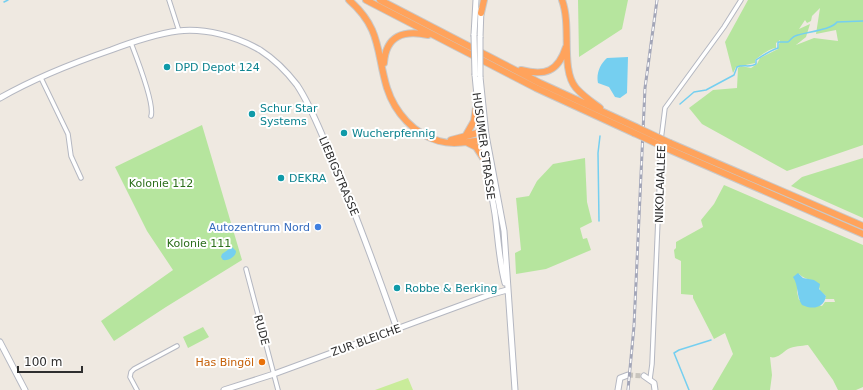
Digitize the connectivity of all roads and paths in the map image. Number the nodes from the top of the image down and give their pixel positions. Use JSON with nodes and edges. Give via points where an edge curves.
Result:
{"nodes":[{"id":1,"x":169,"y":0,"type":"edge"},
{"id":2,"x":349,"y":0,"type":"edge"},
{"id":3,"x":366,"y":0,"type":"edge"},
{"id":4,"x":380,"y":0,"type":"edge"},
{"id":5,"x":476,"y":0,"type":"edge"},
{"id":6,"x":483,"y":0,"type":"edge"},
{"id":7,"x":562,"y":0,"type":"edge"},
{"id":8,"x":741,"y":0,"type":"edge"},
{"id":9,"x":481,"y":13,"type":"joint"},
{"id":10,"x":178,"y":31,"type":"junction"},
{"id":11,"x":436,"y":37,"type":"junction"},
{"id":12,"x":568,"y":38,"type":"junction"},
{"id":13,"x":131,"y":43,"type":"junction"},
{"id":14,"x":510,"y":68,"type":"junction"},
{"id":15,"x":385,"y":76,"type":"junction"},
{"id":16,"x":477,"y":76,"type":"junction"},
{"id":17,"x":41,"y":78,"type":"junction"},
{"id":18,"x":0,"y":98,"type":"edge"},
{"id":19,"x":477,"y":101,"type":"junction"},
{"id":20,"x":151,"y":116,"type":"dead end"},
{"id":21,"x":613,"y":117,"type":"junction"},
{"id":22,"x":635,"y":130,"type":"junction"},
{"id":23,"x":481,"y":132,"type":"junction"},
{"id":24,"x":484,"y":138,"type":"junction"},
{"id":25,"x":464,"y":139,"type":"junction"},
{"id":26,"x":669,"y":146,"type":"junction"},
{"id":27,"x":485,"y":161,"type":"junction"},
{"id":28,"x":80,"y":178,"type":"dead end"},
{"id":29,"x":863,"y":226,"type":"edge"},
{"id":30,"x":863,"y":234,"type":"edge"},
{"id":31,"x":246,"y":269,"type":"dead end"},
{"id":32,"x":507,"y":290,"type":"junction"},
{"id":33,"x":397,"y":329,"type":"junction"},
{"id":34,"x":0,"y":342,"type":"edge"},
{"id":35,"x":177,"y":346,"type":"dead end"},
{"id":36,"x":274,"y":374,"type":"junction"},
{"id":37,"x":628,"y":375,"type":"dead end"},
{"id":38,"x":644,"y":376,"type":"tunnel mouth"},
{"id":39,"x":650,"y":379,"type":"junction"},
{"id":40,"x":24,"y":390,"type":"edge"},
{"id":41,"x":137,"y":390,"type":"edge"},
{"id":42,"x":224,"y":390,"type":"edge"},
{"id":43,"x":278,"y":390,"type":"edge"},
{"id":44,"x":516,"y":390,"type":"edge"},
{"id":45,"x":618,"y":390,"type":"edge"},
{"id":46,"x":655,"y":390,"type":"edge"}],
"edges":[{"from":1,"to":10,"type":"street"},
{"from":2,"to":15,"type":"highway","via":[[364,16],[373,31]]},
{"from":3,"to":11,"type":"highway"},
{"from":4,"to":14,"type":"highway"},
{"from":5,"to":16,"type":"street","name":"HUSUMER STRASSE","bridge":true,"via":[[474,35]]},
{"from":6,"to":9,"type":"highway"},
{"from":7,"to":12,"type":"highway"},
{"from":8,"to":39,"type":"street","name":"NIKOLAIALLEE","via":[[670,99],[663,114]]},
{"from":9,"to":16,"type":"street","name":"HUSUMER STRASSE","bridge":true},
{"from":10,"to":13,"type":"street","name":"LIEBIGSTRASSE"},
{"from":10,"to":33,"type":"street","name":"LIEBIGSTRASSE","via":[[210,33],[244,42],[273,60],[297,86],[343,183]]},
{"from":11,"to":15,"type":"highway","via":[[418,33],[396,36],[386,50]]},
{"from":11,"to":22,"type":"highway","via":[[536,88]]},
{"from":12,"to":14,"type":"highway","via":[[558,65],[550,70],[536,74]]},
{"from":12,"to":21,"type":"highway","via":[[567,66],[572,82],[586,98]]},
{"from":13,"to":17,"type":"street","name":"LIEBIGSTRASSE"},
{"from":13,"to":20,"type":"street","via":[[147,90]]},
{"from":14,"to":21,"type":"highway"},
{"from":15,"to":25,"type":"highway","via":[[392,101],[407,122],[421,133],[440,141]]},
{"from":16,"to":19,"type":"street","name":"HUSUMER STRASSE"},
{"from":16,"to":24,"type":"street","name":"HUSUMER STRASSE"},
{"from":17,"to":18,"type":"street","name":"LIEBIGSTRASSE"},
{"from":17,"to":28,"type":"street","via":[[68,134],[71,156]]},
{"from":19,"to":23,"type":"street","name":"HUSUMER STRASSE"},
{"from":19,"to":25,"type":"highway","via":[[472,126]]},
{"from":21,"to":22,"type":"highway"},
{"from":22,"to":26,"type":"highway","bridge":true},
{"from":23,"to":24,"type":"street","name":"HUSUMER STRASSE"},
{"from":23,"to":25,"type":"highway"},
{"from":24,"to":25,"type":"highway"},
{"from":24,"to":27,"type":"street","name":"HUSUMER STRASSE"},
{"from":24,"to":32,"type":"street","name":"HUSUMER STRASSE","via":[[504,231]]},
{"from":25,"to":27,"type":"highway","via":[[476,147]]},
{"from":26,"to":29,"type":"highway"},
{"from":26,"to":30,"type":"highway"},
{"from":27,"to":32,"type":"street","name":"HUSUMER STRASSE"},
{"from":31,"to":36,"type":"street","name":"RUDE"},
{"from":32,"to":33,"type":"street","name":"ZUR BLEICHE","via":[[489,294]]},
{"from":32,"to":44,"type":"street","name":"HUSUMER STRASSE"},
{"from":33,"to":36,"type":"street","name":"ZUR BLEICHE"},
{"from":34,"to":40,"type":"street"},
{"from":35,"to":41,"type":"street","via":[[131,372],[130,377]]},
{"from":36,"to":42,"type":"street","name":"ZUR BLEICHE"},
{"from":36,"to":43,"type":"street","name":"RUDE"},
{"from":37,"to":45,"type":"street","via":[[620,378]]},
{"from":38,"to":39,"type":"street"},
{"from":39,"to":46,"type":"street"}]}
